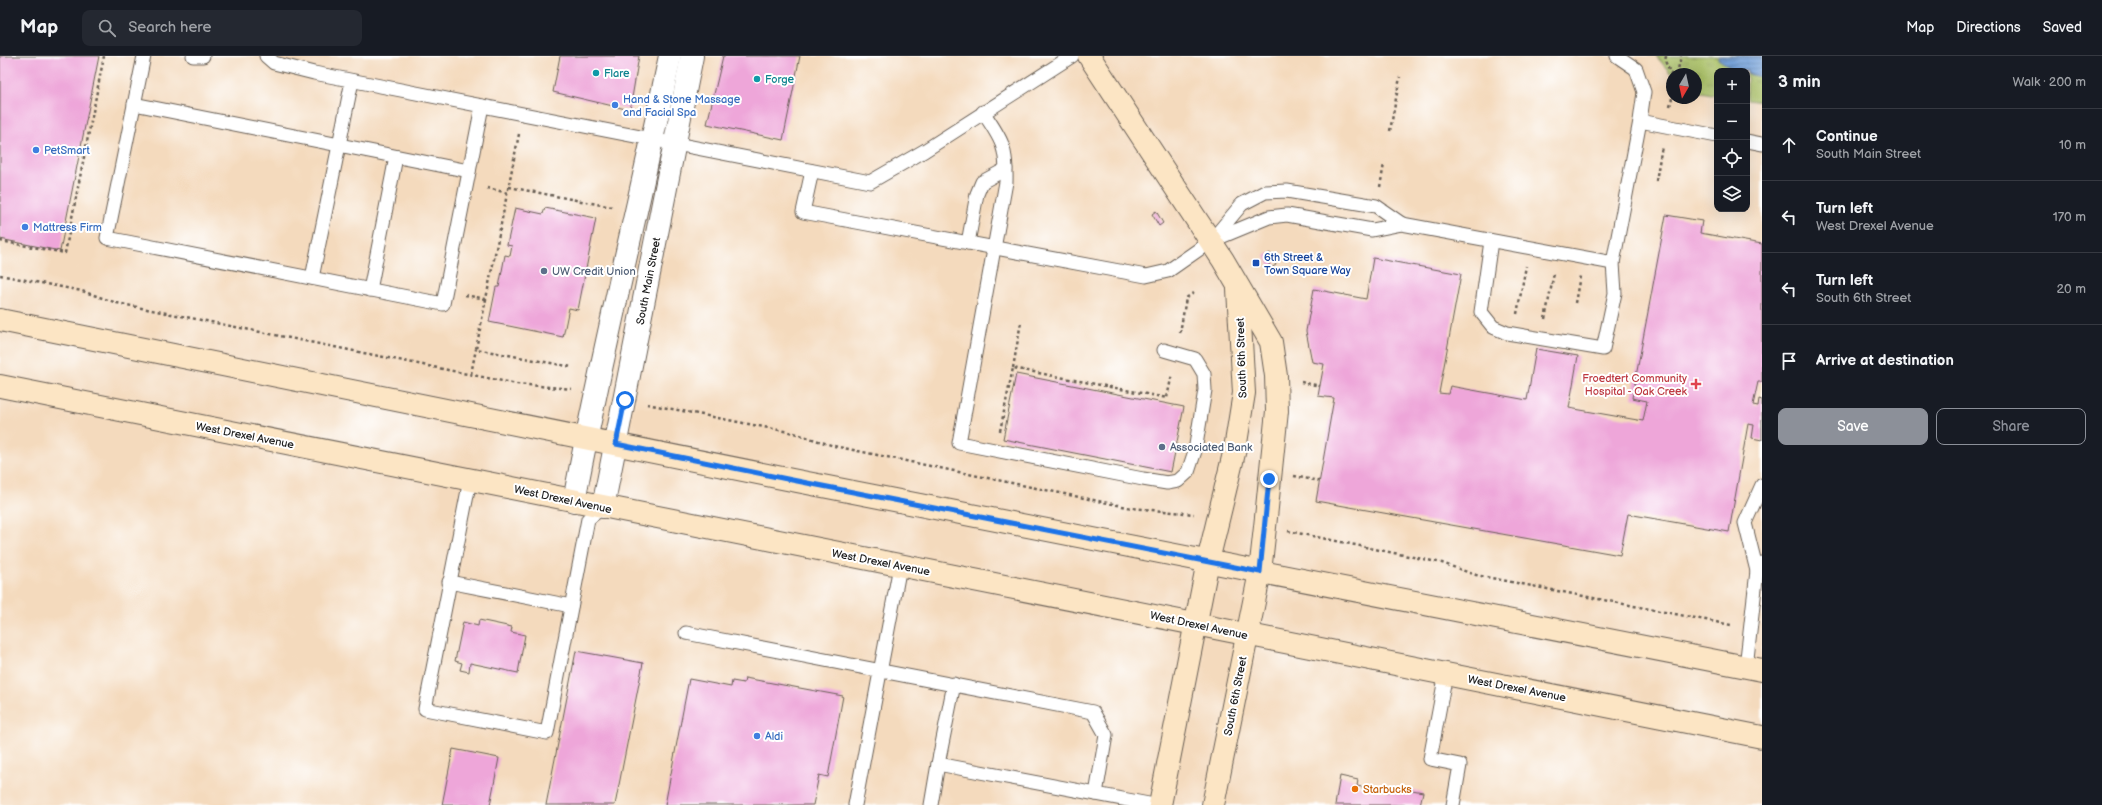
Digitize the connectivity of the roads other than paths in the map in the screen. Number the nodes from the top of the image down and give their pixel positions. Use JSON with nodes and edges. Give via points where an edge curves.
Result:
{"nodes":[{"id":1,"x":144,"y":56,"type":"edge"},
{"id":2,"x":193,"y":56,"type":"edge"},
{"id":3,"x":203,"y":56,"type":"edge"},
{"id":4,"x":266,"y":56,"type":"edge"},
{"id":5,"x":670,"y":56,"type":"edge"},
{"id":6,"x":692,"y":56,"type":"edge"},
{"id":7,"x":1072,"y":56,"type":"edge"},
{"id":8,"x":1089,"y":56,"type":"edge"},
{"id":9,"x":1617,"y":56,"type":"edge"},
{"id":10,"x":352,"y":81,"type":"junction"},
{"id":11,"x":134,"y":104,"type":"junction"},
{"id":12,"x":482,"y":106,"type":"junction"},
{"id":13,"x":983,"y":112,"type":"junction"},
{"id":14,"x":1640,"y":121,"type":"junction"},
{"id":15,"x":1714,"y":135,"type":"edge"},
{"id":16,"x":653,"y":140,"type":"junction"},
{"id":17,"x":1750,"y":142,"type":"edge"},
{"id":18,"x":674,"y":144,"type":"junction"},
{"id":19,"x":1762,"y":144,"type":"edge"},
{"id":20,"x":339,"y":146,"type":"junction"},
{"id":21,"x":396,"y":157,"type":"junction"},
{"id":22,"x":1006,"y":169,"type":"junction"},
{"id":23,"x":812,"y":170,"type":"junction"},
{"id":24,"x":469,"y":172,"type":"junction"},
{"id":25,"x":1402,"y":224,"type":"junction"},
{"id":26,"x":1211,"y":241,"type":"junction"},
{"id":27,"x":1492,"y":241,"type":"junction"},
{"id":28,"x":968,"y":243,"type":"junction"},
{"id":29,"x":996,"y":248,"type":"junction"},
{"id":30,"x":1614,"y":263,"type":"junction"},
{"id":31,"x":312,"y":278,"type":"junction"},
{"id":32,"x":1238,"y":286,"type":"junction"},
{"id":33,"x":370,"y":290,"type":"junction"},
{"id":34,"x":0,"y":320,"type":"edge"},
{"id":35,"x":1164,"y":350,"type":"dead end"},
{"id":36,"x":0,"y":386,"type":"edge"},
{"id":37,"x":586,"y":438,"type":"junction"},
{"id":38,"x":616,"y":444,"type":"junction"},
{"id":39,"x":470,"y":480,"type":"junction"},
{"id":40,"x":1762,"y":485,"type":"edge"},
{"id":41,"x":574,"y":501,"type":"junction"},
{"id":42,"x":595,"y":513,"type":"junction"},
{"id":43,"x":1208,"y":561,"type":"junction"},
{"id":44,"x":900,"y":566,"type":"junction"},
{"id":45,"x":1759,"y":567,"type":"edge"},
{"id":46,"x":1260,"y":572,"type":"junction"},
{"id":47,"x":449,"y":582,"type":"junction"},
{"id":48,"x":571,"y":606,"type":"junction"},
{"id":49,"x":1195,"y":624,"type":"junction"},
{"id":50,"x":686,"y":633,"type":"dead end"},
{"id":51,"x":1248,"y":635,"type":"junction"},
{"id":52,"x":1754,"y":668,"type":"edge"},
{"id":53,"x":879,"y":670,"type":"junction"},
{"id":54,"x":1446,"y":674,"type":"junction"},
{"id":55,"x":954,"y":684,"type":"junction"},
{"id":56,"x":1762,"y":737,"type":"edge"},
{"id":57,"x":938,"y":764,"type":"junction"},
{"id":58,"x":1096,"y":794,"type":"junction"},
{"id":59,"x":855,"y":805,"type":"edge"},
{"id":60,"x":931,"y":805,"type":"edge"},
{"id":61,"x":1154,"y":805,"type":"edge"},
{"id":62,"x":1160,"y":805,"type":"edge"},
{"id":63,"x":1213,"y":805,"type":"edge"},
{"id":64,"x":1452,"y":805,"type":"edge"}],
"edges":[{"from":1,"to":11,"type":"lane"},
{"from":2,"to":3,"type":"lane"},
{"from":4,"to":10,"type":"lane","via":[[274,63]]},
{"from":5,"to":16,"type":"street"},
{"from":6,"to":18,"type":"street","name":"South Main Street"},
{"from":7,"to":13,"type":"lane"},
{"from":8,"to":26,"type":"street","name":"South 6th Street"},
{"from":9,"to":14,"type":"lane","via":[[1636,69],[1644,92]]},
{"from":10,"to":12,"type":"lane"},
{"from":10,"to":20,"type":"lane"},
{"from":11,"to":20,"type":"lane"},
{"from":11,"to":31,"type":"lane","via":[[107,238]]},
{"from":12,"to":16,"type":"lane"},
{"from":12,"to":24,"type":"lane"},
{"from":13,"to":22,"type":"lane","via":[[999,135],[1006,156]]},
{"from":13,"to":23,"type":"lane","via":[[924,151],[870,182]]},
{"from":14,"to":15,"type":"lane"},
{"from":14,"to":30,"type":"lane"},
{"from":16,"to":18,"type":"lane"},
{"from":16,"to":37,"type":"street","via":[[594,393]]},
{"from":17,"to":19,"type":"lane"},
{"from":18,"to":23,"type":"lane"},
{"from":18,"to":38,"type":"street","name":"South Main Street"},
{"from":20,"to":21,"type":"lane"},
{"from":20,"to":31,"type":"lane"},
{"from":21,"to":24,"type":"lane"},
{"from":21,"to":33,"type":"lane"},
{"from":22,"to":28,"type":"lane","via":[[982,182],[977,194]]},
{"from":22,"to":29,"type":"lane"},
{"from":23,"to":28,"type":"lane","via":[[803,212]]},
{"from":24,"to":33,"type":"lane","via":[[443,304]]},
{"from":25,"to":26,"type":"lane","via":[[1372,230],[1287,215],[1269,217]]},
{"from":25,"to":26,"type":"lane","via":[[1376,206],[1287,191],[1264,192],[1242,204]]},
{"from":25,"to":27,"type":"lane"},
{"from":26,"to":29,"type":"lane","via":[[1168,271],[1146,276]]},
{"from":26,"to":32,"type":"street","name":"South 6th Street"},
{"from":27,"to":30,"type":"lane"},
{"from":27,"to":30,"type":"lane","via":[[1481,312],[1493,327],[1514,334],[1603,349],[1615,293]]},
{"from":28,"to":29,"type":"lane"},
{"from":29,"to":35,"type":"lane","via":[[958,443],[1142,479],[1167,483],[1178,481],[1188,472],[1195,451],[1205,390],[1204,374],[1195,359]]},
{"from":31,"to":33,"type":"lane"},
{"from":32,"to":43,"type":"street","name":"South 6th Street","via":[[1244,394],[1235,448]]},
{"from":32,"to":46,"type":"street","name":"South 6th Street","via":[[1271,342],[1276,376],[1277,411]]},
{"from":34,"to":37,"type":"street"},
{"from":36,"to":39,"type":"street","name":"West Drexel Avenue"},
{"from":37,"to":38,"type":"street"},
{"from":37,"to":41,"type":"street"},
{"from":38,"to":42,"type":"street","name":"South Main Street"},
{"from":38,"to":43,"type":"street"},
{"from":39,"to":41,"type":"street","name":"West Drexel Avenue"},
{"from":39,"to":47,"type":"lane"},
{"from":40,"to":45,"type":"lane","via":[[1745,523]]},
{"from":41,"to":42,"type":"street","name":"West Drexel Avenue"},
{"from":42,"to":44,"type":"street","name":"West Drexel Avenue"},
{"from":42,"to":48,"type":"lane"},
{"from":43,"to":46,"type":"street"},
{"from":43,"to":49,"type":"street","name":"South 6th Street"},
{"from":44,"to":49,"type":"street","name":"West Drexel Avenue"},
{"from":44,"to":53,"type":"lane"},
{"from":45,"to":52,"type":"lane","via":[[1753,619]]},
{"from":46,"to":51,"type":"street","name":"South 6th Street"},
{"from":46,"to":52,"type":"street"},
{"from":47,"to":48,"type":"lane"},
{"from":47,"to":48,"type":"lane","via":[[425,709],[547,733]]},
{"from":49,"to":51,"type":"street","name":"West Drexel Avenue"},
{"from":49,"to":62,"type":"street","name":"South 6th Street"},
{"from":50,"to":53,"type":"lane"},
{"from":51,"to":54,"type":"street","name":"West Drexel Avenue"},
{"from":51,"to":63,"type":"street","name":"South 6th Street"},
{"from":53,"to":55,"type":"lane"},
{"from":53,"to":59,"type":"lane"},
{"from":54,"to":56,"type":"street","name":"West Drexel Avenue"},
{"from":54,"to":64,"type":"lane","via":[[1430,759],[1460,765]]},
{"from":55,"to":57,"type":"lane"},
{"from":55,"to":58,"type":"lane","via":[[1093,712],[1106,735]]},
{"from":57,"to":58,"type":"lane"},
{"from":57,"to":60,"type":"lane"},
{"from":58,"to":61,"type":"lane"}]}
